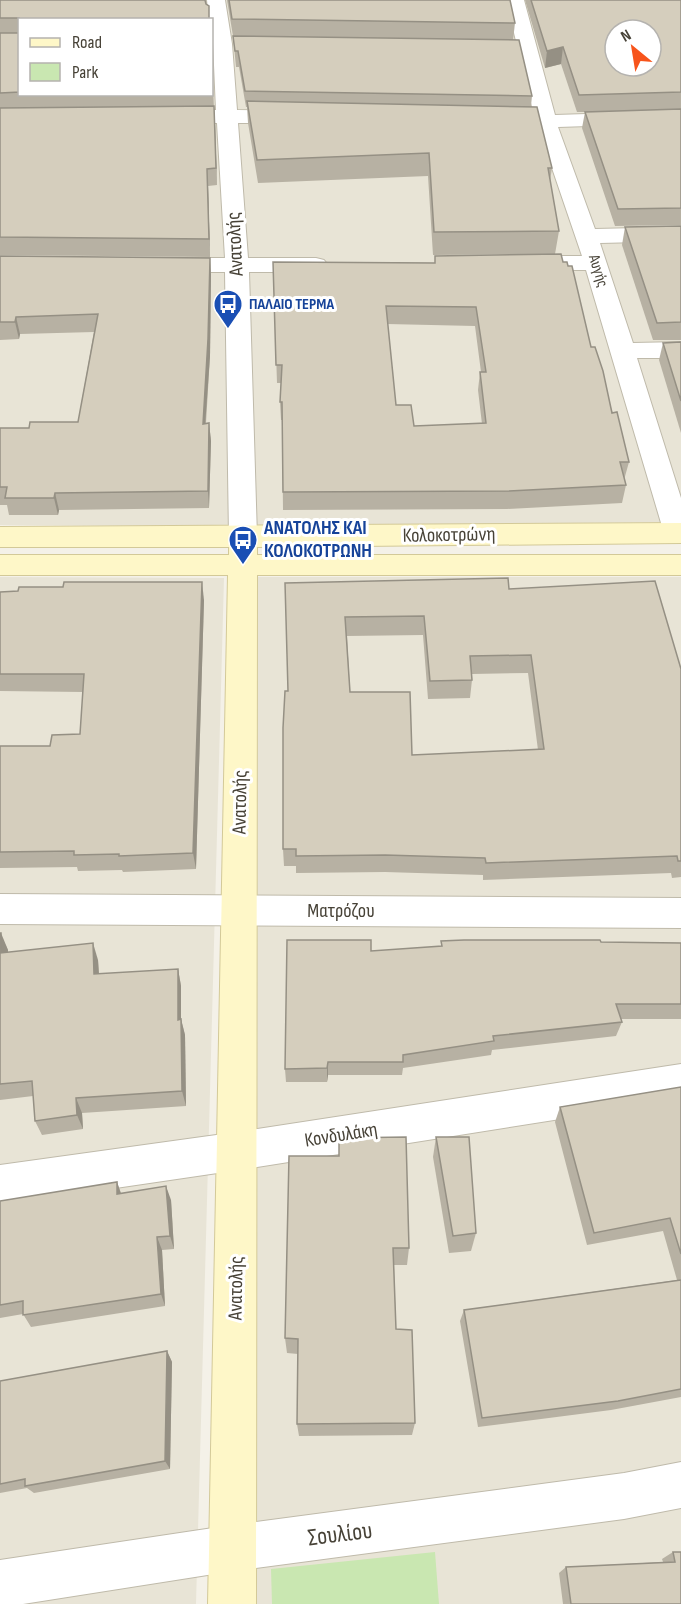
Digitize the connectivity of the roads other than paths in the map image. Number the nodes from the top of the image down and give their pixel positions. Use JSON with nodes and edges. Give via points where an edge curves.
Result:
{"nodes":[{"id":1,"x":216,"y":0,"type":"edge"},
{"id":2,"x":515,"y":0,"type":"edge"},
{"id":3,"x":217,"y":44,"type":"edge"},
{"id":4,"x":246,"y":44,"type":"edge"},
{"id":5,"x":505,"y":48,"type":"edge"},
{"id":6,"x":529,"y":48,"type":"junction"},
{"id":7,"x":227,"y":115,"type":"junction"},
{"id":8,"x":155,"y":116,"type":"edge"},
{"id":9,"x":310,"y":117,"type":"edge"},
{"id":10,"x":681,"y":117,"type":"edge"},
{"id":11,"x":475,"y":120,"type":"edge"},
{"id":12,"x":546,"y":122,"type":"junction"},
{"id":13,"x":681,"y":234,"type":"edge"},
{"id":14,"x":587,"y":236,"type":"junction"},
{"id":15,"x":596,"y":263,"type":"junction"},
{"id":16,"x":500,"y":264,"type":"edge"},
{"id":17,"x":142,"y":265,"type":"edge"},
{"id":18,"x":333,"y":265,"type":"edge"},
{"id":19,"x":237,"y":266,"type":"junction"},
{"id":20,"x":681,"y":350,"type":"edge"},
{"id":21,"x":623,"y":351,"type":"junction"},
{"id":22,"x":680,"y":536,"type":"edge"},
{"id":23,"x":0,"y":537,"type":"edge"},
{"id":24,"x":243,"y":552,"type":"junction"},
{"id":25,"x":681,"y":565,"type":"edge"},
{"id":26,"x":0,"y":566,"type":"edge"},
{"id":27,"x":0,"y":909,"type":"edge"},
{"id":28,"x":239,"y":910,"type":"junction"},
{"id":29,"x":681,"y":913,"type":"edge"},
{"id":30,"x":681,"y":1082,"type":"edge"},
{"id":31,"x":238,"y":1151,"type":"junction"},
{"id":32,"x":0,"y":1185,"type":"edge"},
{"id":33,"x":681,"y":1485,"type":"edge"},
{"id":34,"x":233,"y":1548,"type":"junction"},
{"id":35,"x":0,"y":1584,"type":"edge"},
{"id":36,"x":232,"y":1604,"type":"edge"}],
"edges":[{"from":1,"to":3,"type":"street","name":"Ανατολής"},
{"from":2,"to":6,"type":"street","name":"Αυγής"},
{"from":3,"to":4,"type":"street"},
{"from":3,"to":7,"type":"street","name":"Ανατολής"},
{"from":5,"to":6,"type":"street"},
{"from":6,"to":12,"type":"street","name":"Αυγής"},
{"from":7,"to":8,"type":"street"},
{"from":7,"to":9,"type":"street"},
{"from":7,"to":19,"type":"street","name":"Ανατολής"},
{"from":10,"to":12,"type":"street"},
{"from":11,"to":12,"type":"street"},
{"from":12,"to":14,"type":"street","name":"Αυγής"},
{"from":13,"to":14,"type":"street"},
{"from":14,"to":15,"type":"street","name":"Αυγής"},
{"from":15,"to":16,"type":"street"},
{"from":15,"to":21,"type":"street","name":"Αυγής"},
{"from":17,"to":19,"type":"street"},
{"from":18,"to":19,"type":"street"},
{"from":19,"to":24,"type":"street","name":"Ανατολής"},
{"from":20,"to":21,"type":"street"},
{"from":21,"to":22,"type":"street","name":"Αυγής"},
{"from":22,"to":24,"type":"street","name":"Κολοκοτρώνη"},
{"from":23,"to":24,"type":"street","name":"Κολοκοτρώνη"},
{"from":24,"to":25,"type":"street","name":"Κολοκοτρώνη"},
{"from":24,"to":26,"type":"street","name":"Κολοκοτρώνη"},
{"from":24,"to":28,"type":"street","name":"Ανατολής"},
{"from":27,"to":28,"type":"street","name":"Ματρόζου"},
{"from":28,"to":29,"type":"street","name":"Ματρόζου"},
{"from":28,"to":31,"type":"street","name":"Ανατολής"},
{"from":30,"to":31,"type":"street","name":"Κονδυλάκη"},
{"from":31,"to":32,"type":"street","name":"Κονδυλάκη"},
{"from":31,"to":34,"type":"street","name":"Ανατολής"},
{"from":33,"to":34,"type":"street","name":"Σουλίου"},
{"from":34,"to":35,"type":"street","name":"Σουλίου"},
{"from":34,"to":36,"type":"street","name":"Ανατολής"}]}
